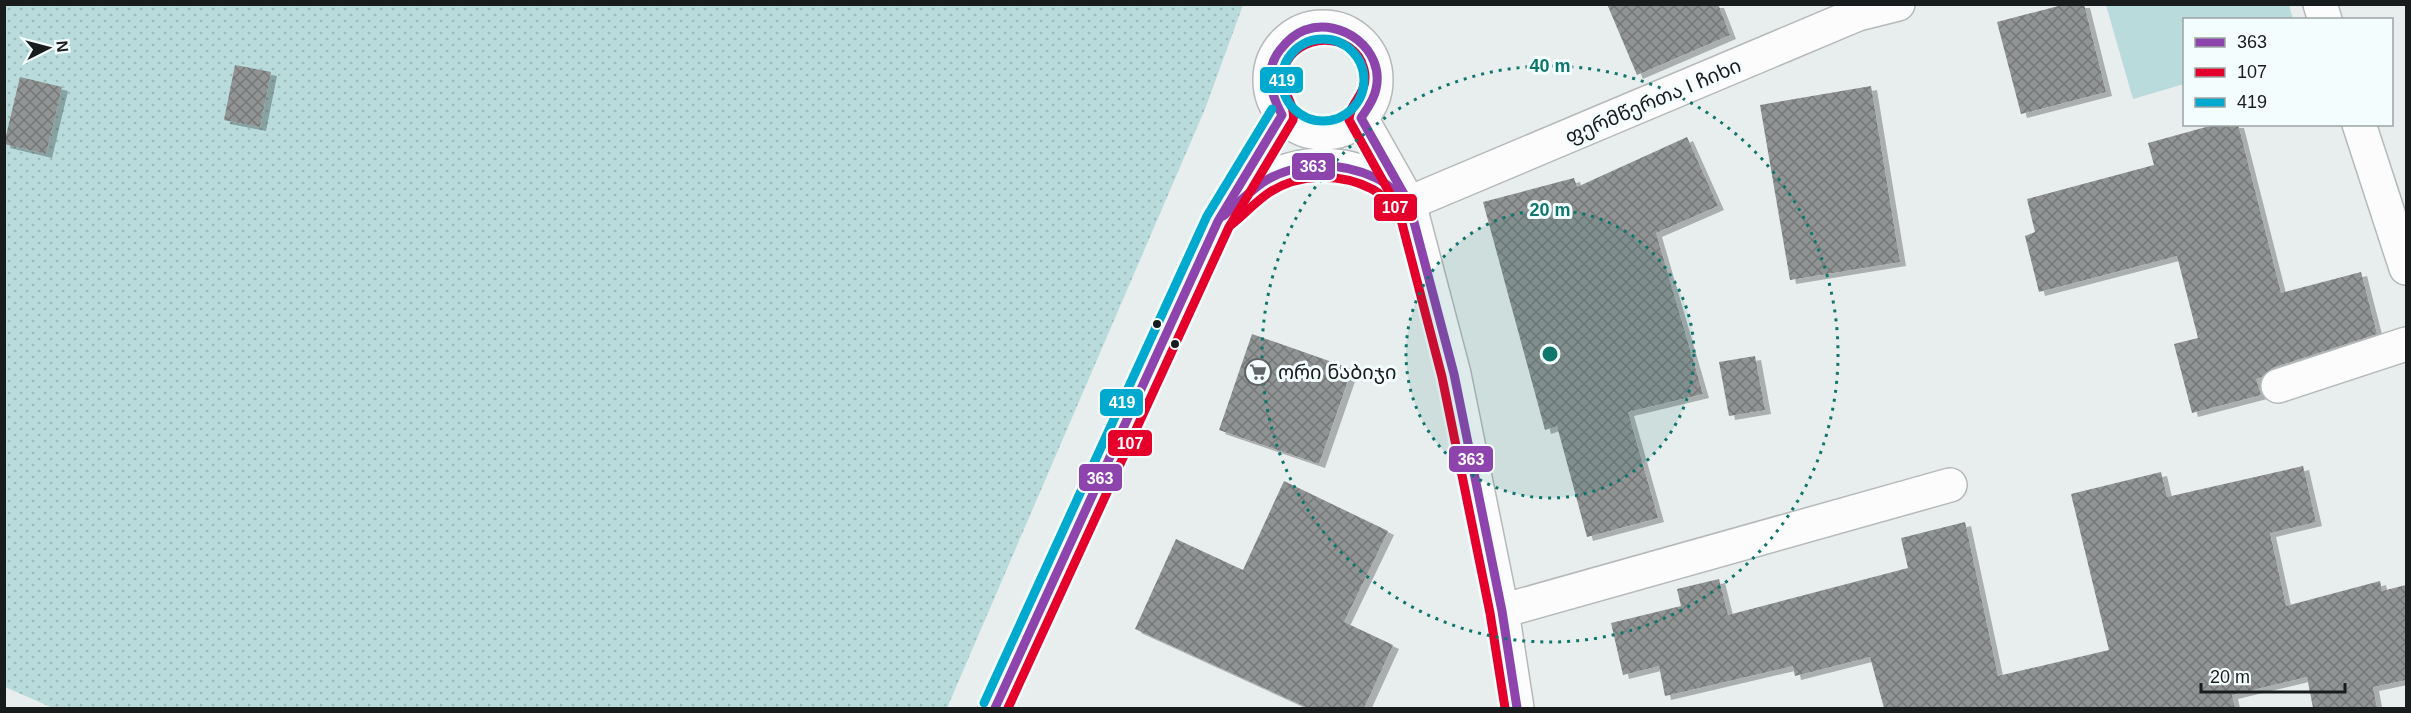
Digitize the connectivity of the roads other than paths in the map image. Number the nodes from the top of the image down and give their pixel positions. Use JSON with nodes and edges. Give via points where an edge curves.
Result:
{"nodes":[{"id":1,"x":1898,"y":4,"type":"edge"},
{"id":2,"x":1324,"y":15,"type":"edge"},
{"id":3,"x":1282,"y":115,"type":"junction"},
{"id":4,"x":1361,"y":118,"type":"junction"},
{"id":5,"x":2360,"y":126,"type":"edge"},
{"id":6,"x":1409,"y":203,"type":"junction"},
{"id":7,"x":1218,"y":221,"type":"junction"},
{"id":8,"x":2406,"y":268,"type":"edge"},
{"id":9,"x":2406,"y":344,"type":"edge"},
{"id":10,"x":2278,"y":386,"type":"dead end"},
{"id":11,"x":1950,"y":485,"type":"dead end"},
{"id":12,"x":1502,"y":611,"type":"junction"},
{"id":13,"x":995,"y":708,"type":"edge"},
{"id":14,"x":1517,"y":708,"type":"edge"}],
"edges":[{"from":1,"to":6,"type":"street","name":"ფერმწერთა I ჩიხი","via":[[1858,14]]},
{"from":2,"to":3,"type":"street","via":[[1282,45],[1272,62],[1272,98]]},
{"from":2,"to":4,"type":"street","via":[[1358,39],[1376,66],[1377,85]]},
{"from":3,"to":4,"type":"street","via":[[1314,133],[1345,130]]},
{"from":3,"to":7,"type":"street"},
{"from":4,"to":6,"type":"street"},
{"from":5,"to":8,"type":"street"},
{"from":6,"to":7,"type":"street","via":[[1378,179],[1353,169],[1323,165],[1292,169],[1263,183]]},
{"from":6,"to":12,"type":"street","via":[[1454,374]]},
{"from":7,"to":13,"type":"street"},
{"from":9,"to":10,"type":"street"},
{"from":11,"to":12,"type":"street"},
{"from":12,"to":14,"type":"street"}]}
